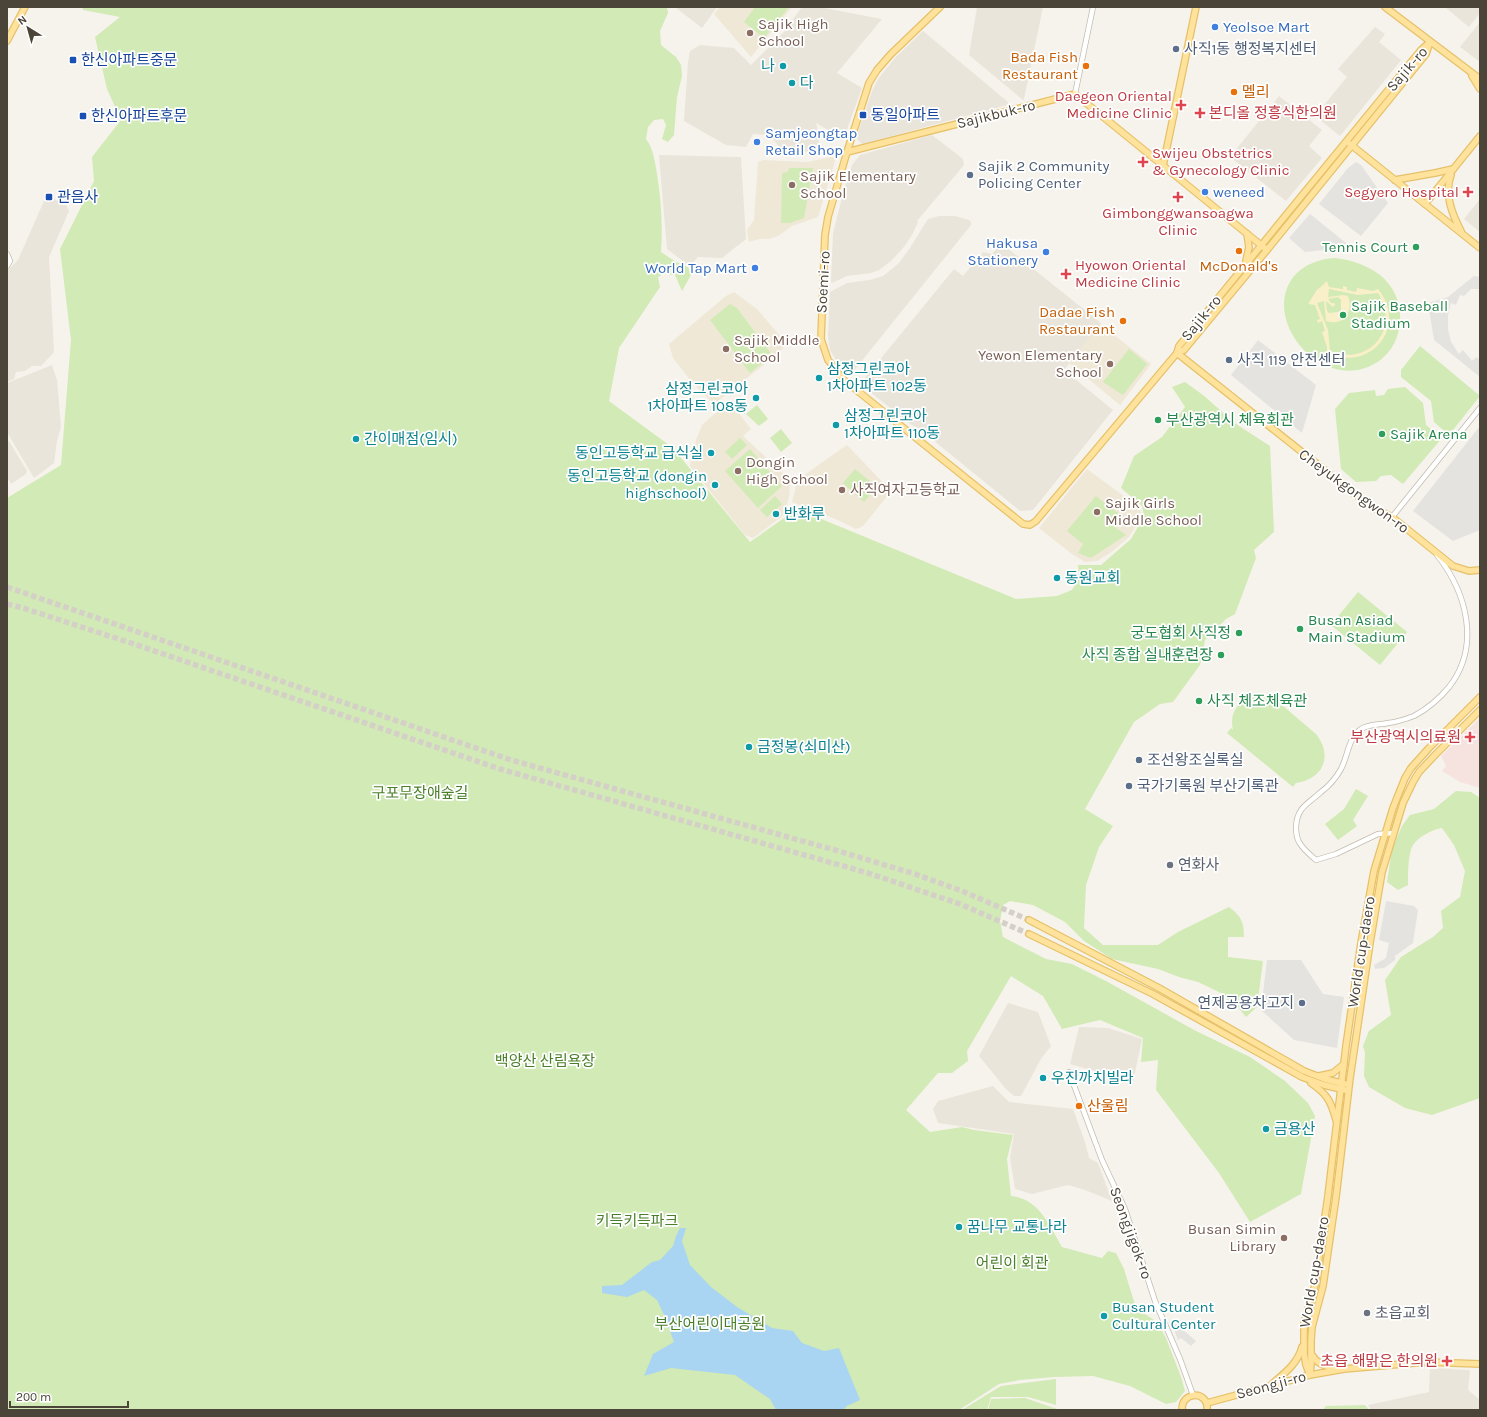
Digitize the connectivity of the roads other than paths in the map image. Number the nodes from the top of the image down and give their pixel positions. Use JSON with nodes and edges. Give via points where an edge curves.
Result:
{"nodes":[{"id":1,"x":25,"y":7,"type":"edge"},
{"id":2,"x":940,"y":7,"type":"edge"},
{"id":3,"x":1093,"y":7,"type":"edge"},
{"id":4,"x":1196,"y":7,"type":"edge"},
{"id":5,"x":1385,"y":7,"type":"edge"},
{"id":6,"x":7,"y":41,"type":"edge"},
{"id":7,"x":1430,"y":42,"type":"junction"},
{"id":8,"x":1467,"y":69,"type":"junction"},
{"id":9,"x":1480,"y":79,"type":"edge"},
{"id":10,"x":1480,"y":89,"type":"edge"},
{"id":11,"x":1075,"y":94,"type":"junction"},
{"id":12,"x":1480,"y":136,"type":"edge"},
{"id":13,"x":1346,"y":141,"type":"junction"},
{"id":14,"x":1352,"y":146,"type":"junction"},
{"id":15,"x":847,"y":152,"type":"junction"},
{"id":16,"x":1166,"y":152,"type":"junction"},
{"id":17,"x":1152,"y":157,"type":"junction"},
{"id":18,"x":1163,"y":166,"type":"junction"},
{"id":19,"x":1454,"y":169,"type":"junction"},
{"id":20,"x":1394,"y":180,"type":"junction"},
{"id":21,"x":1426,"y":204,"type":"junction"},
{"id":22,"x":1246,"y":234,"type":"junction"},
{"id":23,"x":1462,"y":234,"type":"junction"},
{"id":24,"x":1261,"y":245,"type":"junction"},
{"id":25,"x":1480,"y":248,"type":"edge"},
{"id":26,"x":1267,"y":250,"type":"junction"},
{"id":27,"x":7,"y":254,"type":"edge"},
{"id":28,"x":7,"y":266,"type":"edge"},
{"id":29,"x":1243,"y":267,"type":"junction"},
{"id":30,"x":1177,"y":353,"type":"junction"},
{"id":31,"x":1480,"y":408,"type":"edge"},
{"id":32,"x":1392,"y":517,"type":"junction"},
{"id":33,"x":1023,"y":524,"type":"joint"},
{"id":34,"x":1436,"y":554,"type":"junction"},
{"id":35,"x":1480,"y":570,"type":"edge"},
{"id":36,"x":1480,"y":697,"type":"edge"},
{"id":37,"x":1480,"y":710,"type":"edge"},
{"id":38,"x":1385,"y":833,"type":"junction"},
{"id":39,"x":1394,"y":833,"type":"junction"},
{"id":40,"x":1029,"y":920,"type":"tunnel mouth"},
{"id":41,"x":1029,"y":934,"type":"tunnel mouth"},
{"id":42,"x":1344,"y":1064,"type":"junction"},
{"id":43,"x":1069,"y":1072,"type":"dead end"},
{"id":44,"x":1315,"y":1076,"type":"junction"},
{"id":45,"x":1302,"y":1077,"type":"junction"},
{"id":46,"x":1342,"y":1086,"type":"junction"},
{"id":47,"x":1349,"y":1088,"type":"junction"},
{"id":48,"x":1337,"y":1124,"type":"junction"},
{"id":49,"x":1303,"y":1343,"type":"junction"},
{"id":50,"x":1311,"y":1354,"type":"junction"},
{"id":51,"x":1480,"y":1364,"type":"edge"},
{"id":52,"x":1344,"y":1369,"type":"junction"},
{"id":53,"x":1310,"y":1375,"type":"junction"},
{"id":54,"x":1271,"y":1385,"type":"junction"},
{"id":55,"x":1193,"y":1395,"type":"junction"},
{"id":56,"x":1207,"y":1403,"type":"junction"},
{"id":57,"x":1182,"y":1410,"type":"edge"},
{"id":58,"x":1207,"y":1410,"type":"edge"}],
"edges":[{"from":1,"to":6,"type":"main road"},
{"from":2,"to":15,"type":"main road","name":"Soemi-ro","via":[[877,70],[869,84]]},
{"from":3,"to":11,"type":"street"},
{"from":4,"to":16,"type":"main road"},
{"from":5,"to":7,"type":"main road"},
{"from":7,"to":8,"type":"main road"},
{"from":7,"to":13,"type":"main road","name":"Sajik-ro"},
{"from":7,"to":14,"type":"main road","name":"Sajik-ro","via":[[1426,54]]},
{"from":8,"to":9,"type":"main road"},
{"from":8,"to":10,"type":"main road"},
{"from":11,"to":15,"type":"main road","name":"Sajikbuk-ro"},
{"from":11,"to":17,"type":"main road"},
{"from":12,"to":19,"type":"main road"},
{"from":13,"to":14,"type":"main road"},
{"from":13,"to":24,"type":"main road","name":"Sajik-ro"},
{"from":14,"to":20,"type":"main road"},
{"from":14,"to":26,"type":"main road","name":"Sajik-ro"},
{"from":15,"to":33,"type":"main road","name":"Soemi-ro","via":[[825,235],[821,339],[826,356],[844,380]]},
{"from":16,"to":17,"type":"main road"},
{"from":16,"to":18,"type":"main road"},
{"from":17,"to":18,"type":"main road"},
{"from":18,"to":22,"type":"main road"},
{"from":19,"to":20,"type":"main road"},
{"from":19,"to":21,"type":"main road"},
{"from":19,"to":23,"type":"main road","via":[[1449,180],[1449,197],[1453,216]]},
{"from":20,"to":21,"type":"main road"},
{"from":21,"to":23,"type":"main road"},
{"from":22,"to":24,"type":"main road"},
{"from":22,"to":29,"type":"main road","via":[[1249,242]]},
{"from":23,"to":25,"type":"main road"},
{"from":24,"to":26,"type":"main road"},
{"from":24,"to":29,"type":"main road","name":"Sajik-ro"},
{"from":26,"to":30,"type":"main road","name":"Sajik-ro","via":[[1184,350]]},
{"from":27,"to":28,"type":"street","via":[[10,261]]},
{"from":29,"to":30,"type":"main road","name":"Sajik-ro","via":[[1179,346]]},
{"from":30,"to":32,"type":"main road","name":"Cheyukgongwon-ro","via":[[1370,506]]},
{"from":30,"to":33,"type":"main road","name":"Sajik-ro","via":[[1036,521]]},
{"from":31,"to":32,"type":"street"},
{"from":32,"to":34,"type":"main road","name":"Cheyukgongwon-ro"},
{"from":34,"to":35,"type":"main road","name":"Cheyukgongwon-ro","via":[[1453,566],[1469,571]]},
{"from":34,"to":38,"type":"street","via":[[1459,589],[1466,615],[1467,639],[1461,667],[1452,683],[1434,702],[1414,716],[1368,726],[1358,732],[1334,779],[1302,809],[1296,823],[1300,843],[1316,860]]},
{"from":36,"to":38,"type":"main road","name":"World cup-daero","via":[[1411,768],[1399,790]]},
{"from":37,"to":39,"type":"main road","name":"World cup-daero","via":[[1419,772],[1407,793]]},
{"from":38,"to":39,"type":"street"},
{"from":38,"to":42,"type":"main road","name":"World cup-daero","via":[[1374,871],[1361,943]]},
{"from":39,"to":47,"type":"main road","name":"World cup-daero","via":[[1382,872]]},
{"from":40,"to":44,"type":"main road","via":[[1159,988]]},
{"from":41,"to":45,"type":"main road","via":[[1153,994]]},
{"from":42,"to":44,"type":"main road","via":[[1333,1073]]},
{"from":42,"to":46,"type":"main road","name":"World cup-daero"},
{"from":43,"to":55,"type":"street","name":"Seongjigok-ro","via":[[1102,1160],[1125,1209],[1155,1301]]},
{"from":44,"to":46,"type":"main road"},
{"from":45,"to":46,"type":"main road","via":[[1324,1085]]},
{"from":45,"to":48,"type":"main road","via":[[1328,1098]]},
{"from":46,"to":47,"type":"main road"},
{"from":46,"to":48,"type":"main road","name":"World cup-daero"},
{"from":47,"to":50,"type":"main road","name":"World cup-daero","via":[[1323,1286],[1312,1326]]},
{"from":48,"to":49,"type":"main road","name":"World cup-daero","via":[[1315,1285],[1304,1323]]},
{"from":49,"to":53,"type":"main road","name":"World cup-daero"},
{"from":49,"to":54,"type":"main road","via":[[1297,1360]]},
{"from":50,"to":52,"type":"main road","via":[[1323,1366]]},
{"from":50,"to":53,"type":"main road","name":"World cup-daero"},
{"from":51,"to":52,"type":"main road","name":"Seongji-ro","via":[[1426,1362]]},
{"from":52,"to":53,"type":"main road","name":"Seongji-ro"},
{"from":53,"to":54,"type":"main road","name":"Seongji-ro"},
{"from":54,"to":56,"type":"main road","name":"Seongji-ro"},
{"from":55,"to":56,"type":"main road","via":[[1203,1398]]},
{"from":55,"to":57,"type":"main road","via":[[1186,1397],[1182,1403]]},
{"from":56,"to":58,"type":"main road"}]}
